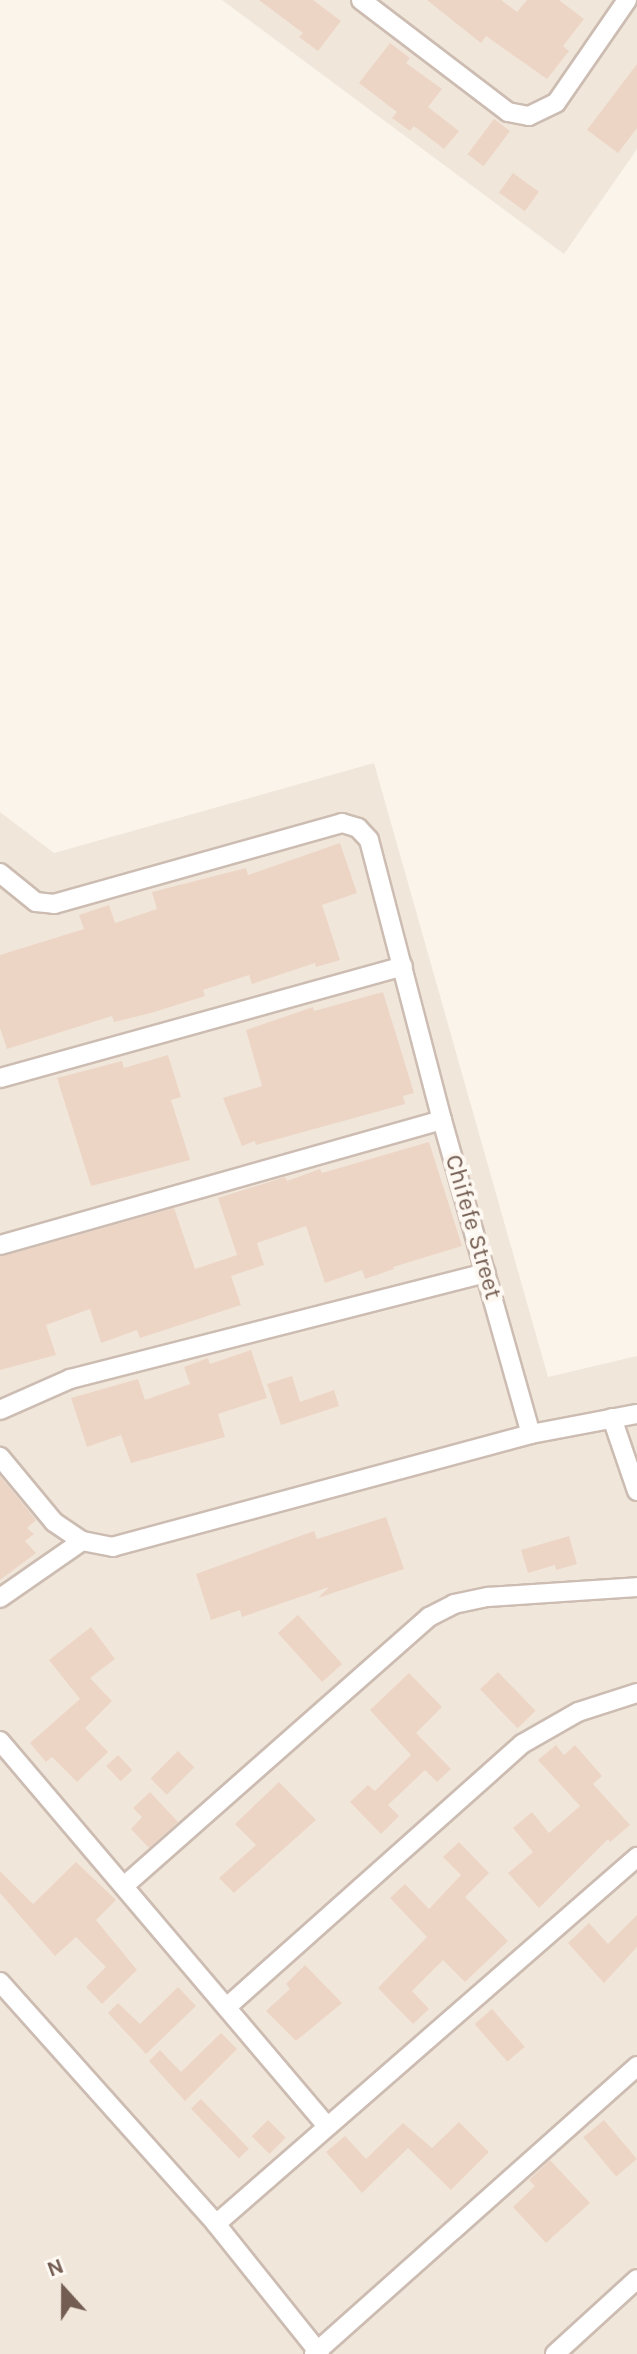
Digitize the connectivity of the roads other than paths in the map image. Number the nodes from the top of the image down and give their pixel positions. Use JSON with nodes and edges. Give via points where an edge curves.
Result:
{"nodes":[{"id":1,"x":361,"y":0,"type":"edge"},
{"id":2,"x":623,"y":2,"type":"edge"},
{"id":3,"x":0,"y":873,"type":"edge"},
{"id":4,"x":403,"y":966,"type":"junction"},
{"id":5,"x":0,"y":1078,"type":"edge"},
{"id":6,"x":442,"y":1120,"type":"junction"},
{"id":7,"x":0,"y":1245,"type":"edge"},
{"id":8,"x":486,"y":1273,"type":"junction"},
{"id":9,"x":0,"y":1410,"type":"edge"},
{"id":10,"x":637,"y":1414,"type":"edge"},
{"id":11,"x":612,"y":1418,"type":"junction"},
{"id":12,"x":531,"y":1434,"type":"junction"},
{"id":13,"x":0,"y":1457,"type":"edge"},
{"id":14,"x":637,"y":1491,"type":"edge"},
{"id":15,"x":82,"y":1541,"type":"junction"},
{"id":16,"x":637,"y":1587,"type":"edge"},
{"id":17,"x":0,"y":1598,"type":"edge"},
{"id":18,"x":637,"y":1693,"type":"edge"},
{"id":19,"x":0,"y":1741,"type":"edge"},
{"id":20,"x":637,"y":1857,"type":"edge"},
{"id":21,"x":124,"y":1886,"type":"junction"},
{"id":22,"x":0,"y":1982,"type":"edge"},
{"id":23,"x":228,"y":2006,"type":"junction"},
{"id":24,"x":637,"y":2066,"type":"edge"},
{"id":25,"x":327,"y":2126,"type":"junction"},
{"id":26,"x":216,"y":2224,"type":"junction"},
{"id":27,"x":637,"y":2279,"type":"edge"},
{"id":28,"x":317,"y":2353,"type":"edge"},
{"id":29,"x":555,"y":2354,"type":"edge"}],
"edges":[{"from":1,"to":2,"type":"street","via":[[508,112],[529,116],[556,103]]},
{"from":3,"to":4,"type":"street","name":"Chifefe Street","via":[[36,902],[54,904],[342,823],[358,828],[369,840]]},
{"from":4,"to":5,"type":"street"},
{"from":4,"to":6,"type":"street","name":"Chifefe Street"},
{"from":6,"to":7,"type":"street"},
{"from":6,"to":8,"type":"street","name":"Chifefe Street"},
{"from":8,"to":9,"type":"street","via":[[70,1379]]},
{"from":8,"to":12,"type":"street","name":"Chifefe Street"},
{"from":10,"to":11,"type":"street"},
{"from":11,"to":12,"type":"street"},
{"from":11,"to":14,"type":"street"},
{"from":12,"to":15,"type":"street","via":[[134,1542],[113,1547]]},
{"from":13,"to":15,"type":"street","via":[[54,1522]]},
{"from":15,"to":17,"type":"street"},
{"from":16,"to":21,"type":"street","via":[[488,1597],[454,1604],[429,1617]]},
{"from":18,"to":23,"type":"street","via":[[578,1712],[522,1744]]},
{"from":19,"to":21,"type":"street"},
{"from":20,"to":25,"type":"street"},
{"from":21,"to":23,"type":"street"},
{"from":22,"to":26,"type":"street"},
{"from":23,"to":25,"type":"street"},
{"from":24,"to":28,"type":"street"},
{"from":25,"to":26,"type":"street"},
{"from":26,"to":28,"type":"street"},
{"from":27,"to":29,"type":"street"}]}
